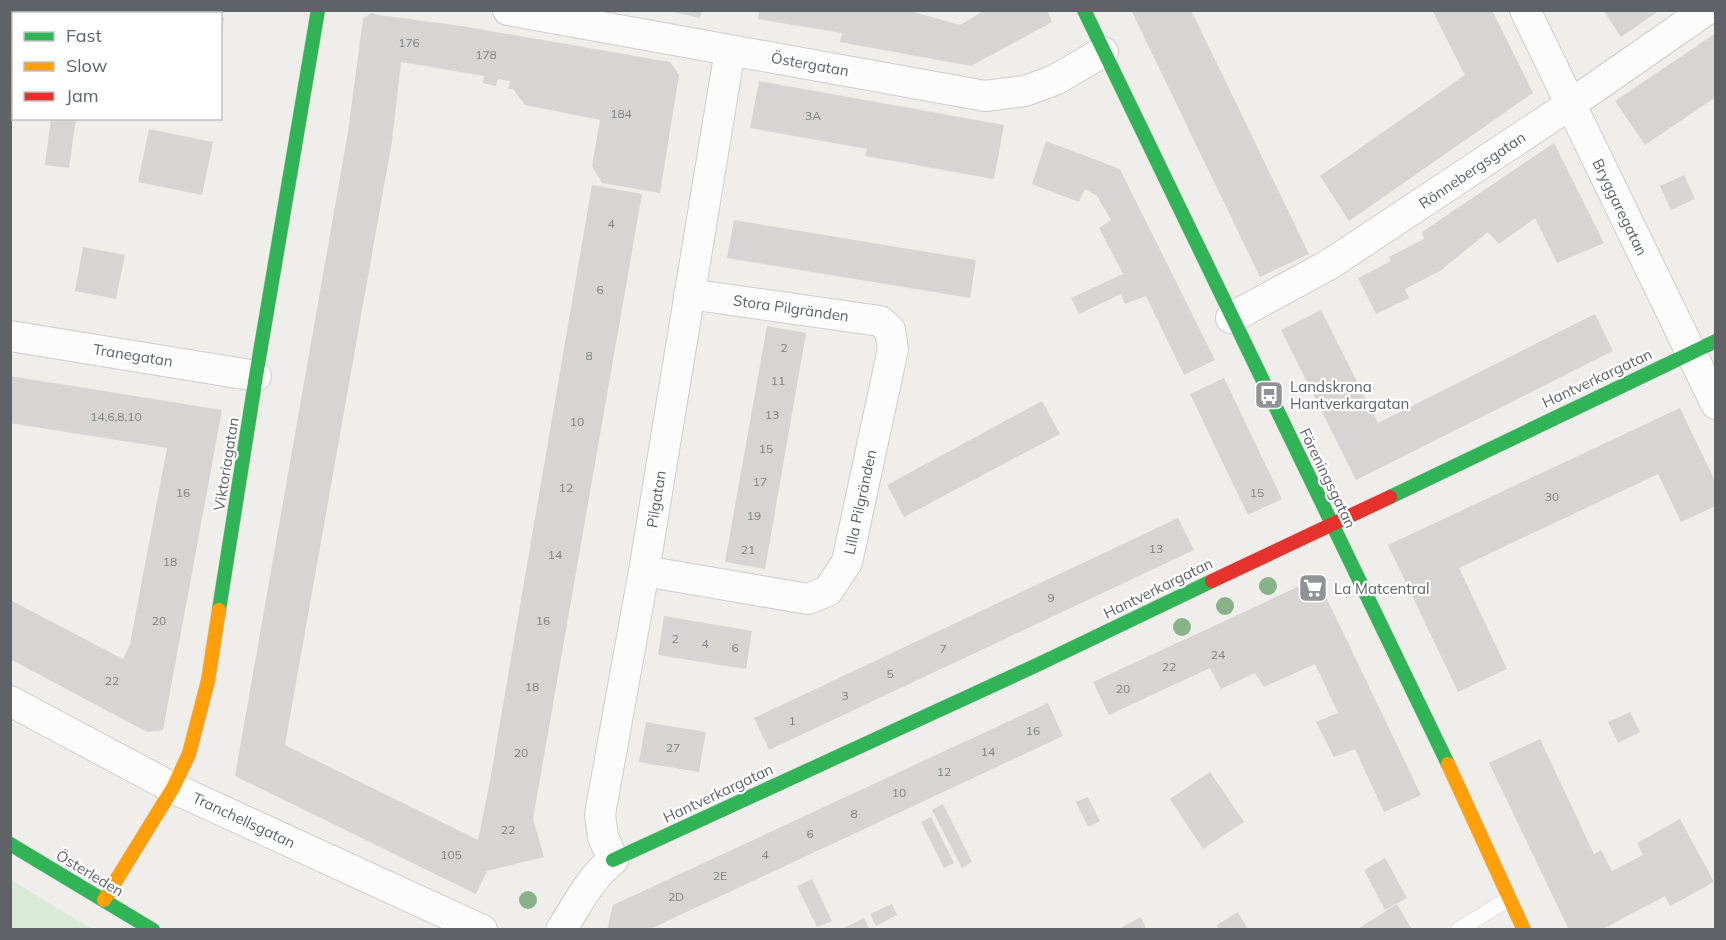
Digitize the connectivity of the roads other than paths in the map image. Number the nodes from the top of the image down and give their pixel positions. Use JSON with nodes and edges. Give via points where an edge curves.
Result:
{"nodes":[{"id":1,"x":318,"y":10,"type":"edge"},
{"id":2,"x":508,"y":10,"type":"edge"},
{"id":3,"x":1084,"y":10,"type":"edge"},
{"id":4,"x":1525,"y":10,"type":"edge"},
{"id":5,"x":1706,"y":10,"type":"edge"},
{"id":6,"x":730,"y":50,"type":"junction"},
{"id":7,"x":1103,"y":52,"type":"junction"},
{"id":8,"x":1571,"y":104,"type":"junction"},
{"id":9,"x":689,"y":294,"type":"junction"},
{"id":10,"x":1231,"y":318,"type":"junction"},
{"id":11,"x":890,"y":330,"type":"joint"},
{"id":12,"x":10,"y":336,"type":"edge"},
{"id":13,"x":1703,"y":347,"type":"edge"},
{"id":14,"x":256,"y":376,"type":"junction"},
{"id":15,"x":1716,"y":404,"type":"edge"},
{"id":16,"x":1332,"y":522,"type":"junction"},
{"id":17,"x":644,"y":571,"type":"junction"},
{"id":18,"x":10,"y":701,"type":"edge"},
{"id":19,"x":173,"y":788,"type":"junction"},
{"id":20,"x":10,"y":844,"type":"edge"},
{"id":21,"x":613,"y":860,"type":"junction"},
{"id":22,"x":1510,"y":898,"type":"junction"},
{"id":23,"x":104,"y":900,"type":"junction"},
{"id":24,"x":1461,"y":928,"type":"edge"},
{"id":25,"x":153,"y":930,"type":"edge"},
{"id":26,"x":482,"y":930,"type":"edge"},
{"id":27,"x":561,"y":930,"type":"edge"},
{"id":28,"x":1524,"y":930,"type":"edge"}],
"edges":[{"from":1,"to":14,"type":"street","name":"Viktoriagatan"},
{"from":2,"to":6,"type":"street","name":"Östergatan"},
{"from":3,"to":7,"type":"street","name":"Föreningsgatan"},
{"from":4,"to":8,"type":"street","name":"Bryggaregatan"},
{"from":5,"to":8,"type":"street","name":"Rönnebergsgatan"},
{"from":6,"to":7,"type":"street","name":"Östergatan","via":[[985,96],[1025,91],[1055,80]]},
{"from":6,"to":9,"type":"street","name":"Pilgatan"},
{"from":7,"to":10,"type":"street","name":"Föreningsgatan"},
{"from":8,"to":10,"type":"street","name":"Rönnebergsgatan","via":[[1330,264]]},
{"from":8,"to":13,"type":"street","name":"Bryggaregatan"},
{"from":9,"to":11,"type":"street","name":"Stora Pilgränden","via":[[880,321]]},
{"from":9,"to":17,"type":"street","name":"Pilgatan"},
{"from":10,"to":16,"type":"street","name":"Föreningsgatan"},
{"from":11,"to":17,"type":"street","name":"Lilla Pilgränden","via":[[893,349],[855,530],[847,562],[828,591],[808,599]]},
{"from":12,"to":14,"type":"street","name":"Tranegatan"},
{"from":13,"to":15,"type":"street","name":"Bryggaregatan"},
{"from":13,"to":16,"type":"street","name":"Hantverkargatan"},
{"from":14,"to":19,"type":"street","name":"Viktoriagatan","via":[[208,681],[189,754]]},
{"from":16,"to":21,"type":"street","name":"Hantverkargatan","via":[[1037,665]]},
{"from":16,"to":22,"type":"street","name":"Föreningsgatan"},
{"from":17,"to":21,"type":"street","name":"Pilgatan","via":[[600,814],[603,837]]},
{"from":18,"to":19,"type":"street","name":"Tranchellsgatan"},
{"from":19,"to":23,"type":"street","name":"Viktoriagatan"},
{"from":19,"to":26,"type":"street","name":"Tranchellsgatan"},
{"from":20,"to":23,"type":"street","name":"Österleden"},
{"from":21,"to":27,"type":"street","via":[[587,887]]},
{"from":22,"to":24,"type":"lane"},
{"from":22,"to":28,"type":"street","name":"Föreningsgatan"},
{"from":23,"to":25,"type":"street","name":"Österleden"}]}
